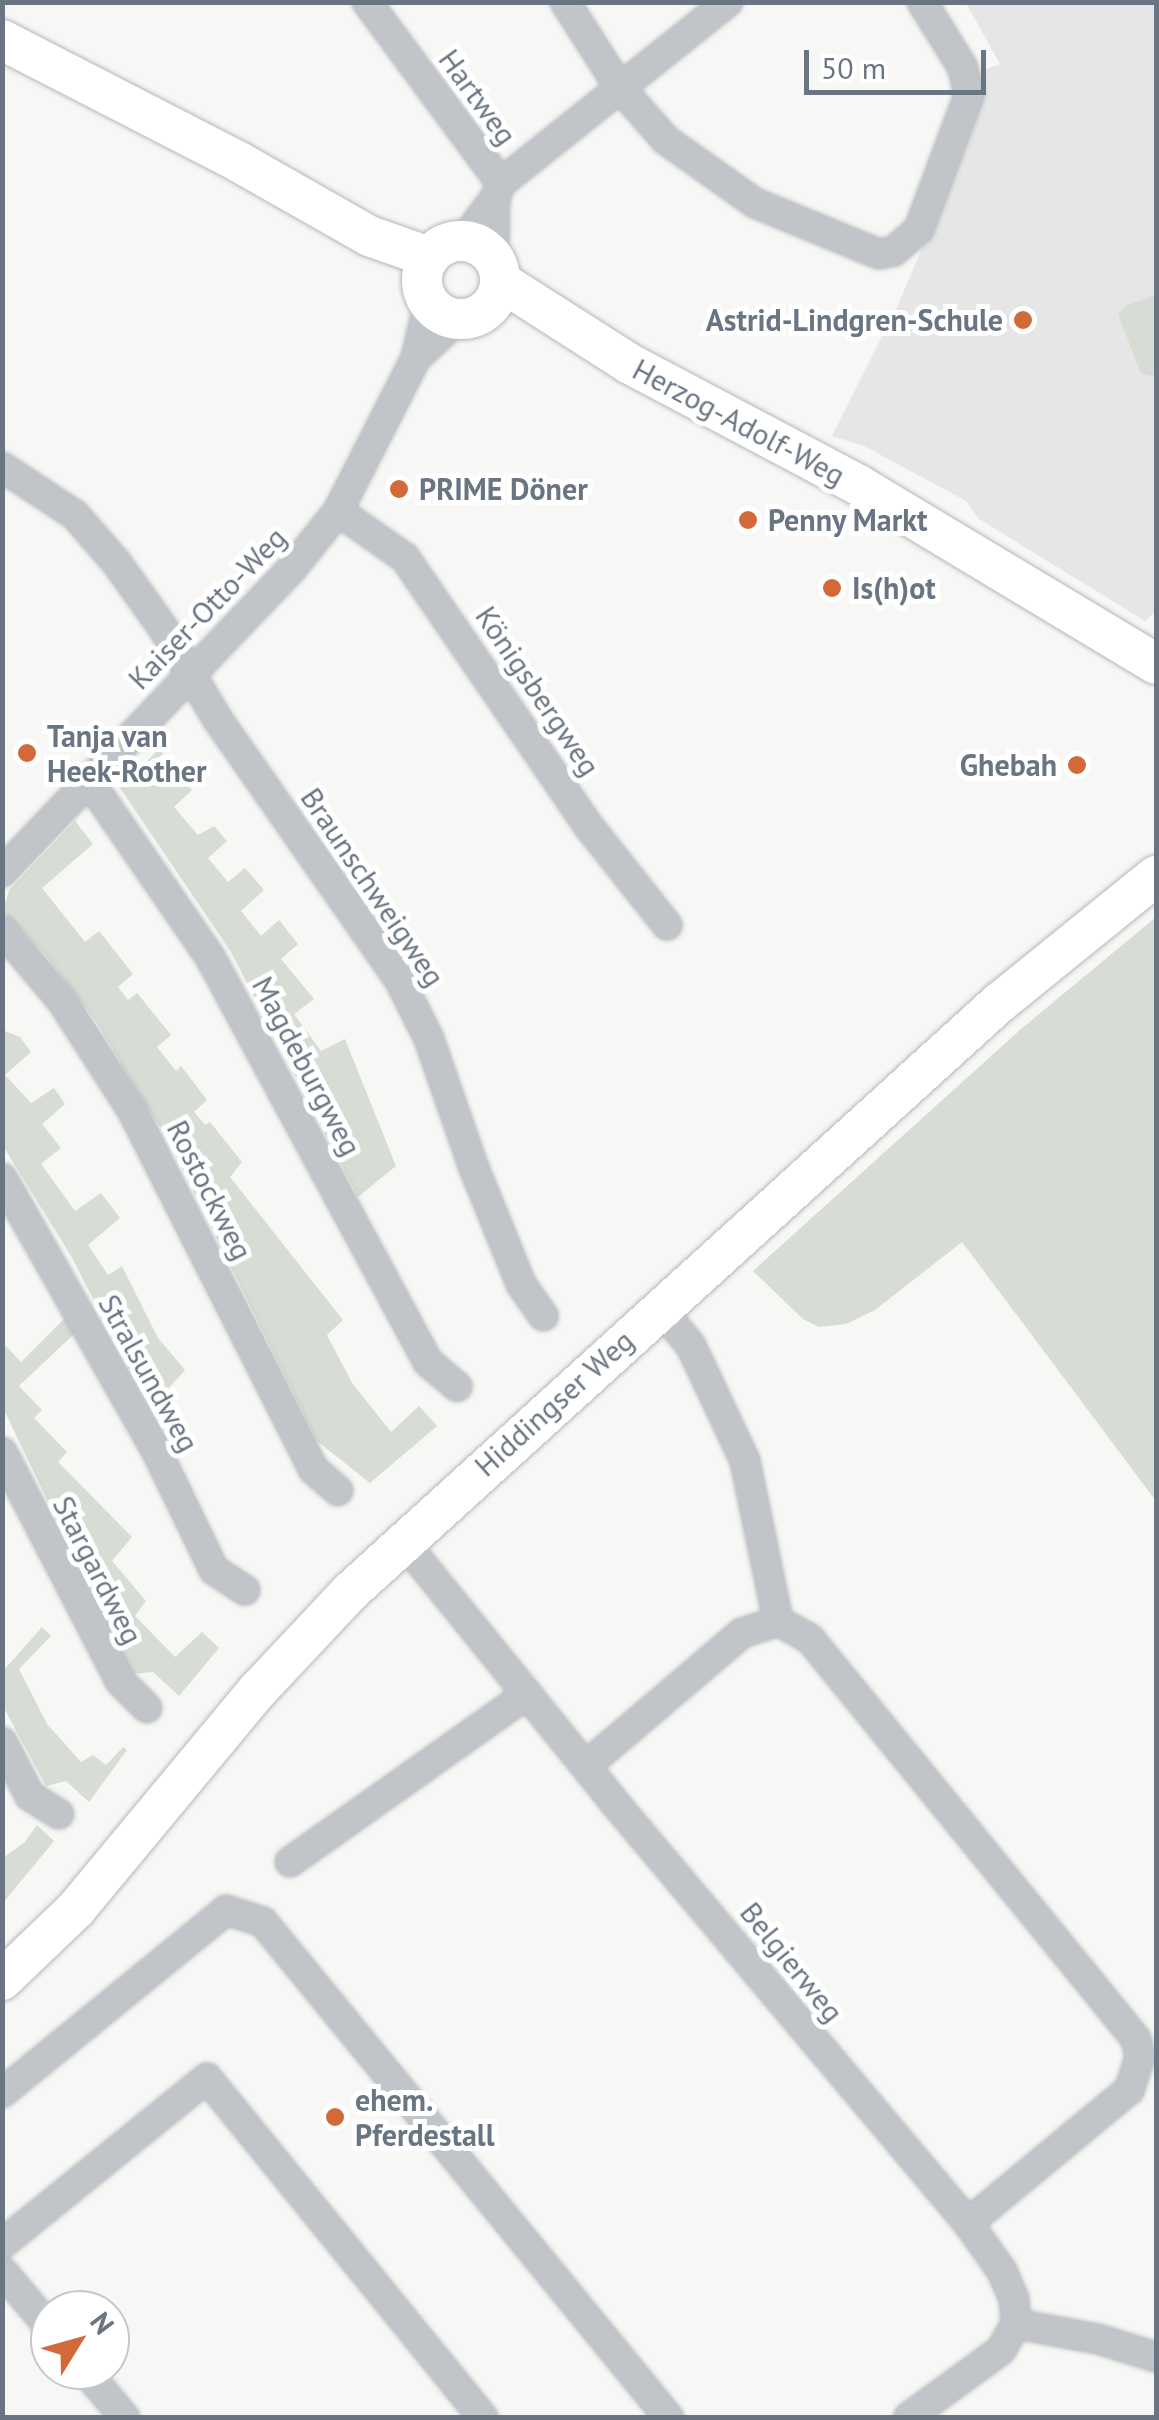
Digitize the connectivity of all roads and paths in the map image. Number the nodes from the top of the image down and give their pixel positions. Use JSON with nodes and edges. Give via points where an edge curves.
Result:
{"nodes":[{"id":1,"x":367,"y":2,"type":"edge"},
{"id":2,"x":564,"y":2,"type":"edge"},
{"id":3,"x":728,"y":2,"type":"edge"},
{"id":4,"x":922,"y":2,"type":"edge"},
{"id":5,"x":2,"y":40,"type":"edge"},
{"id":6,"x":620,"y":88,"type":"junction"},
{"id":7,"x":498,"y":190,"type":"junction"},
{"id":8,"x":460,"y":281,"type":"junction"},
{"id":9,"x":2,"y":467,"type":"edge"},
{"id":10,"x":338,"y":511,"type":"junction"},
{"id":11,"x":1156,"y":664,"type":"edge"},
{"id":12,"x":189,"y":674,"type":"junction"},
{"id":13,"x":88,"y":781,"type":"junction"},
{"id":14,"x":2,"y":872,"type":"edge"},
{"id":15,"x":1156,"y":876,"type":"edge"},
{"id":16,"x":667,"y":926,"type":"dead end"},
{"id":17,"x":2,"y":930,"type":"edge"},
{"id":18,"x":2,"y":1178,"type":"edge"},
{"id":19,"x":659,"y":1307,"type":"junction"},
{"id":20,"x":543,"y":1316,"type":"dead end"},
{"id":21,"x":457,"y":1386,"type":"dead end"},
{"id":22,"x":2,"y":1452,"type":"edge"},
{"id":23,"x":338,"y":1491,"type":"dead end"},
{"id":24,"x":402,"y":1542,"type":"junction"},
{"id":25,"x":245,"y":1590,"type":"dead end"},
{"id":26,"x":778,"y":1621,"type":"junction"},
{"id":27,"x":527,"y":1694,"type":"junction"},
{"id":28,"x":148,"y":1708,"type":"dead end"},
{"id":29,"x":2,"y":1742,"type":"edge"},
{"id":30,"x":587,"y":1764,"type":"junction"},
{"id":31,"x":58,"y":1814,"type":"dead end"},
{"id":32,"x":290,"y":1862,"type":"dead end"},
{"id":33,"x":2,"y":1980,"type":"edge"},
{"id":34,"x":2,"y":2093,"type":"edge"},
{"id":35,"x":968,"y":2223,"type":"junction"},
{"id":36,"x":2,"y":2244,"type":"edge"},
{"id":37,"x":2,"y":2271,"type":"edge"},
{"id":38,"x":30,"y":2304,"type":"edge"},
{"id":39,"x":1016,"y":2324,"type":"junction"},
{"id":40,"x":1156,"y":2357,"type":"edge"},
{"id":41,"x":101,"y":2390,"type":"edge"},
{"id":42,"x":124,"y":2418,"type":"edge"},
{"id":43,"x":483,"y":2418,"type":"edge"},
{"id":44,"x":668,"y":2418,"type":"edge"},
{"id":45,"x":908,"y":2418,"type":"edge"}],
"edges":[{"from":1,"to":7,"type":"street","name":"Hartweg"},
{"from":2,"to":6,"type":"street"},
{"from":3,"to":6,"type":"street"},
{"from":4,"to":6,"type":"street","via":[[963,68],[970,94],[920,228],[886,253],[870,253],[755,203],[666,140]]},
{"from":5,"to":8,"type":"main road","name":"Herzog-Adolf-Weg"},
{"from":6,"to":7,"type":"street"},
{"from":7,"to":8,"type":"street","name":"Kaiser-Otto-Weg"},
{"from":8,"to":10,"type":"street","name":"Kaiser-Otto-Weg"},
{"from":8,"to":11,"type":"main road","name":"Herzog-Adolf-Weg","via":[[579,334],[860,486]]},
{"from":9,"to":12,"type":"street","name":"Braunschweigweg","via":[[76,515],[163,628]]},
{"from":10,"to":12,"type":"street","name":"Kaiser-Otto-Weg","via":[[290,571]]},
{"from":10,"to":16,"type":"street","name":"Königsbergweg","via":[[405,558],[590,828]]},
{"from":12,"to":13,"type":"street","name":"Kaiser-Otto-Weg"},
{"from":12,"to":20,"type":"street","name":"Braunschweigweg","via":[[414,1006],[514,1267]]},
{"from":13,"to":14,"type":"street","name":"Kaiser-Otto-Weg"},
{"from":13,"to":21,"type":"street","name":"Magdeburgweg","via":[[224,980],[428,1362]]},
{"from":15,"to":19,"type":"main road","name":"Hiddingser Weg","via":[[998,1003]]},
{"from":17,"to":23,"type":"street","name":"Rostockweg","via":[[62,1001],[132,1110],[313,1469]]},
{"from":18,"to":25,"type":"street","name":"Stralsundweg","via":[[156,1450],[214,1570]]},
{"from":19,"to":24,"type":"main road","name":"Hiddingser Weg"},
{"from":19,"to":26,"type":"street","via":[[691,1346],[745,1461]]},
{"from":22,"to":28,"type":"street","name":"Stargardweg","via":[[120,1682]]},
{"from":24,"to":27,"type":"street","name":"Belgierweg"},
{"from":24,"to":33,"type":"main road","name":"Hiddingser Weg","via":[[258,1690],[76,1909]]},
{"from":26,"to":30,"type":"street","via":[[742,1633]]},
{"from":26,"to":35,"type":"street","via":[[810,1640],[1136,2038],[1140,2058],[1128,2090]]},
{"from":27,"to":30,"type":"street","name":"Belgierweg"},
{"from":27,"to":32,"type":"street"},
{"from":29,"to":31,"type":"street","via":[[30,1796]]},
{"from":30,"to":35,"type":"street","name":"Belgierweg"},
{"from":34,"to":44,"type":"street","via":[[226,1910],[263,1922]]},
{"from":35,"to":39,"type":"street","name":"Belgierweg","via":[[1002,2270]]},
{"from":36,"to":43,"type":"street","via":[[207,2078]]},
{"from":37,"to":38,"type":"street"},
{"from":39,"to":40,"type":"street"},
{"from":39,"to":45,"type":"street","via":[[1001,2350]]},
{"from":41,"to":42,"type":"street"}]}
